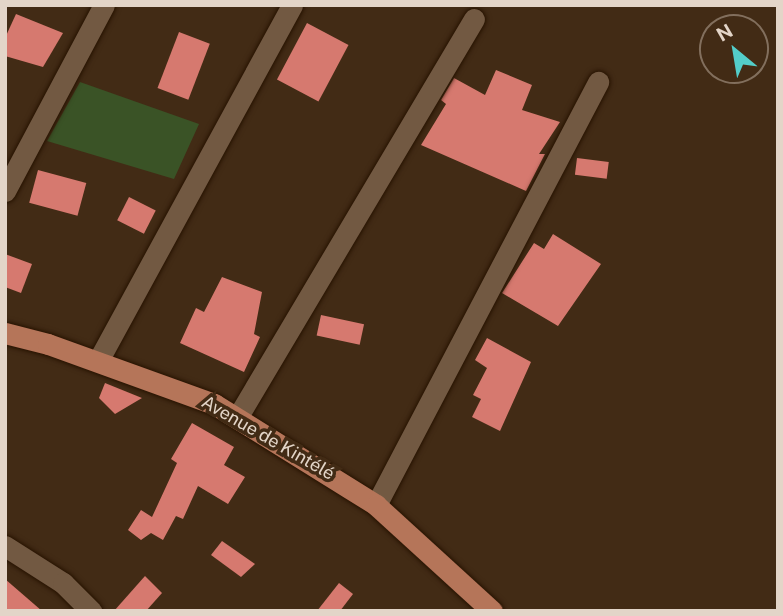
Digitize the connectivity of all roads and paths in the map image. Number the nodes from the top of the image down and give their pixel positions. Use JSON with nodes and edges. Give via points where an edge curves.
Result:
{"nodes":[{"id":1,"x":104,"y":5,"type":"edge"},
{"id":2,"x":292,"y":5,"type":"edge"},
{"id":3,"x":474,"y":19,"type":"dead end"},
{"id":4,"x":598,"y":82,"type":"dead end"},
{"id":5,"x":5,"y":191,"type":"edge"},
{"id":6,"x":5,"y":333,"type":"edge"},
{"id":7,"x":98,"y":361,"type":"junction"},
{"id":8,"x":237,"y":418,"type":"junction"},
{"id":9,"x":376,"y":505,"type":"junction"},
{"id":10,"x":5,"y":546,"type":"edge"},
{"id":11,"x":90,"y":611,"type":"edge"},
{"id":12,"x":492,"y":611,"type":"edge"}],
"edges":[{"from":1,"to":5,"type":"street"},
{"from":2,"to":7,"type":"street"},
{"from":3,"to":8,"type":"street"},
{"from":4,"to":9,"type":"street"},
{"from":6,"to":7,"type":"main road","name":"Avenue de Kintélé"},
{"from":7,"to":8,"type":"main road","name":"Avenue de Kintélé","via":[[179,389]]},
{"from":8,"to":9,"type":"main road","name":"Avenue de Kintélé"},
{"from":9,"to":12,"type":"main road","name":"Avenue de Kintélé"},
{"from":10,"to":11,"type":"street","via":[[63,583]]}]}
